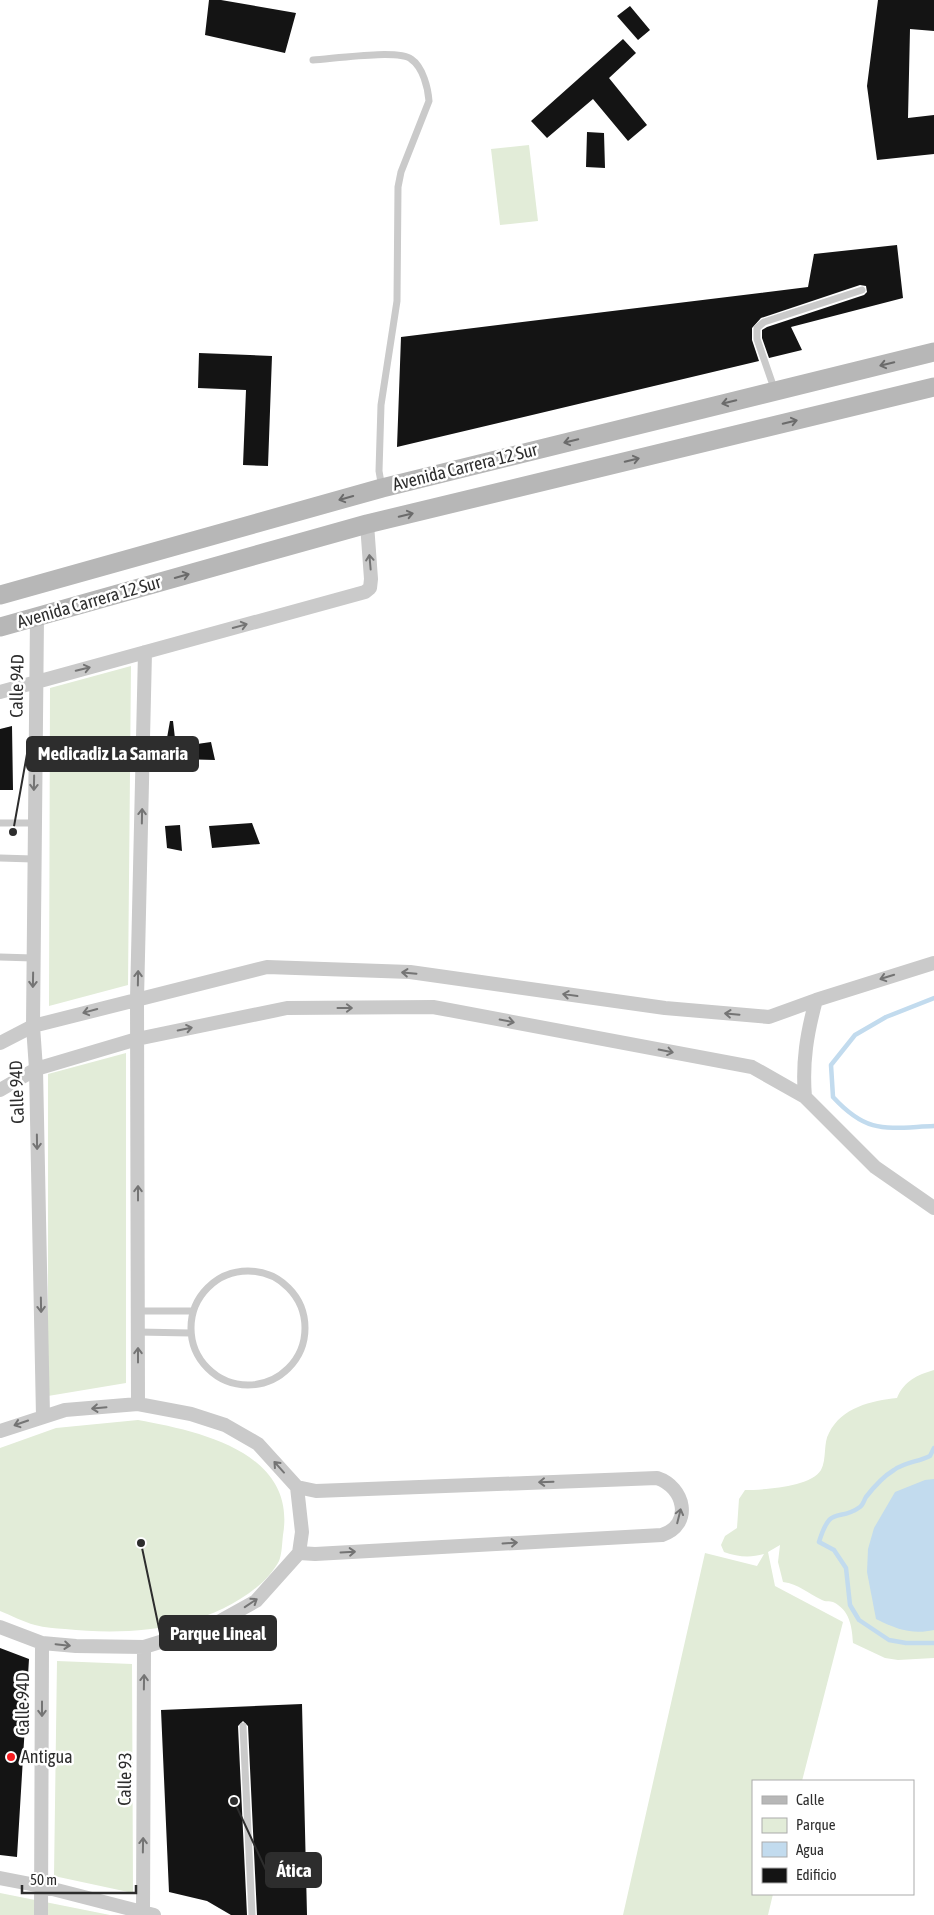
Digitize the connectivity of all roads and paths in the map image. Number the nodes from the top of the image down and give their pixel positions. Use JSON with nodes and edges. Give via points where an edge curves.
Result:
{"nodes":[{"id":1,"x":313,"y":60,"type":"dead end"},
{"id":2,"x":862,"y":290,"type":"dead end"},
{"id":3,"x":934,"y":352,"type":"edge"},
{"id":4,"x":934,"y":387,"type":"edge"},
{"id":5,"x":775,"y":391,"type":"junction"},
{"id":6,"x":382,"y":488,"type":"junction"},
{"id":7,"x":367,"y":524,"type":"junction"},
{"id":8,"x":0,"y":595,"type":"edge"},
{"id":9,"x":37,"y":617,"type":"junction"},
{"id":10,"x":0,"y":628,"type":"edge"},
{"id":11,"x":145,"y":652,"type":"junction"},
{"id":12,"x":36,"y":681,"type":"junction"},
{"id":13,"x":0,"y":692,"type":"edge"},
{"id":14,"x":0,"y":823,"type":"edge"},
{"id":15,"x":34,"y":823,"type":"junction"},
{"id":16,"x":0,"y":858,"type":"edge"},
{"id":17,"x":33,"y":858,"type":"junction"},
{"id":18,"x":0,"y":957,"type":"edge"},
{"id":19,"x":33,"y":958,"type":"junction"},
{"id":20,"x":934,"y":963,"type":"edge"},
{"id":21,"x":137,"y":998,"type":"junction"},
{"id":22,"x":816,"y":1000,"type":"junction"},
{"id":23,"x":32,"y":1026,"type":"junction"},
{"id":24,"x":137,"y":1039,"type":"junction"},
{"id":25,"x":0,"y":1043,"type":"edge"},
{"id":26,"x":36,"y":1069,"type":"junction"},
{"id":27,"x":0,"y":1090,"type":"edge"},
{"id":28,"x":805,"y":1097,"type":"junction"},
{"id":29,"x":934,"y":1208,"type":"edge"},
{"id":30,"x":138,"y":1310,"type":"junction"},
{"id":31,"x":192,"y":1311,"type":"junction"},
{"id":32,"x":138,"y":1332,"type":"junction"},
{"id":33,"x":190,"y":1333,"type":"junction"},
{"id":34,"x":138,"y":1404,"type":"junction"},
{"id":35,"x":43,"y":1416,"type":"junction"},
{"id":36,"x":0,"y":1431,"type":"edge"},
{"id":37,"x":297,"y":1487,"type":"junction"},
{"id":38,"x":299,"y":1553,"type":"junction"},
{"id":39,"x":0,"y":1628,"type":"edge"},
{"id":40,"x":42,"y":1643,"type":"junction"},
{"id":41,"x":144,"y":1647,"type":"junction"},
{"id":42,"x":243,"y":1726,"type":"dead end"},
{"id":43,"x":0,"y":1878,"type":"edge"},
{"id":44,"x":41,"y":1886,"type":"junction"},
{"id":45,"x":146,"y":1914,"type":"edge"},
{"id":46,"x":42,"y":1915,"type":"edge"},
{"id":47,"x":252,"y":1915,"type":"edge"}],
"edges":[{"from":1,"to":6,"type":"lane","via":[[395,54],[411,59],[428,90],[429,101],[398,187],[397,301],[381,405],[379,471]]},
{"from":2,"to":5,"type":"lane","via":[[764,322],[757,328],[757,339]]},
{"from":3,"to":5,"type":"street","name":"Avenida Carrera 12 Sur","one_way":true},
{"from":7,"to":4,"type":"street","name":"Avenida Carrera 12 Sur","one_way":true},
{"from":5,"to":6,"type":"street","name":"Avenida Carrera 12 Sur","one_way":true},
{"from":6,"to":8,"type":"street","name":"Avenida Carrera 12 Sur","one_way":true},
{"from":9,"to":7,"type":"street","name":"Avenida Carrera 12 Sur","one_way":true},
{"from":11,"to":7,"type":"street","one_way":true,"via":[[365,592],[370,588],[371,579]]},
{"from":9,"to":10,"type":"street","name":"Avenida Carrera 12 Sur"},
{"from":9,"to":12,"type":"street","name":"Calle 94D"},
{"from":12,"to":11,"type":"street","one_way":true},
{"from":21,"to":11,"type":"street","one_way":true},
{"from":12,"to":13,"type":"street"},
{"from":12,"to":15,"type":"street","name":"Calle 94D","one_way":true},
{"from":14,"to":15,"type":"lane"},
{"from":15,"to":17,"type":"street","name":"Calle 94D"},
{"from":16,"to":17,"type":"lane"},
{"from":17,"to":19,"type":"street","name":"Calle 94D"},
{"from":18,"to":19,"type":"lane"},
{"from":19,"to":23,"type":"street","name":"Calle 94D","one_way":true},
{"from":20,"to":22,"type":"street","one_way":true},
{"from":22,"to":21,"type":"street","one_way":true,"via":[[769,1017],[666,1008],[410,972],[267,967]]},
{"from":21,"to":23,"type":"street","one_way":true},
{"from":21,"to":24,"type":"street"},
{"from":22,"to":28,"type":"street","via":[[803,1068]]},
{"from":23,"to":25,"type":"street"},
{"from":23,"to":26,"type":"street","name":"Calle 94D"},
{"from":24,"to":26,"type":"street"},
{"from":24,"to":28,"type":"street","one_way":true,"via":[[287,1008],[433,1008],[752,1067]]},
{"from":30,"to":24,"type":"street","one_way":true},
{"from":26,"to":27,"type":"street"},
{"from":26,"to":35,"type":"street","name":"Calle 94D","one_way":true},
{"from":28,"to":29,"type":"street","via":[[875,1167]]},
{"from":30,"to":31,"type":"lane"},
{"from":30,"to":32,"type":"street"},
{"from":31,"to":33,"type":"lane"},
{"from":31,"to":33,"type":"lane","via":[[204,1290],[217,1280],[247,1270],[271,1275],[291,1289],[303,1310],[306,1334],[293,1363],[282,1375],[260,1385],[235,1384],[213,1375],[197,1356]]},
{"from":32,"to":33,"type":"lane"},
{"from":34,"to":32,"type":"street","one_way":true},
{"from":34,"to":35,"type":"street","one_way":true,"via":[[64,1410]]},
{"from":37,"to":34,"type":"street","one_way":true,"via":[[258,1444],[224,1426],[191,1414]]},
{"from":35,"to":36,"type":"street","one_way":true},
{"from":37,"to":38,"type":"street","via":[[302,1532]]},
{"from":38,"to":37,"type":"street","one_way":true,"via":[[662,1535],[671,1532],[682,1512],[676,1490],[656,1478],[316,1491]]},
{"from":41,"to":38,"type":"street","one_way":true,"via":[[220,1621],[256,1601]]},
{"from":39,"to":40,"type":"street"},
{"from":40,"to":41,"type":"street","one_way":true},
{"from":40,"to":44,"type":"street","name":"Calle 94D","one_way":true},
{"from":45,"to":41,"type":"street","name":"Calle 93","one_way":true},
{"from":42,"to":47,"type":"lane"},
{"from":43,"to":44,"type":"street"},
{"from":44,"to":45,"type":"street"},
{"from":44,"to":46,"type":"street","name":"Calle 94D"}]}
